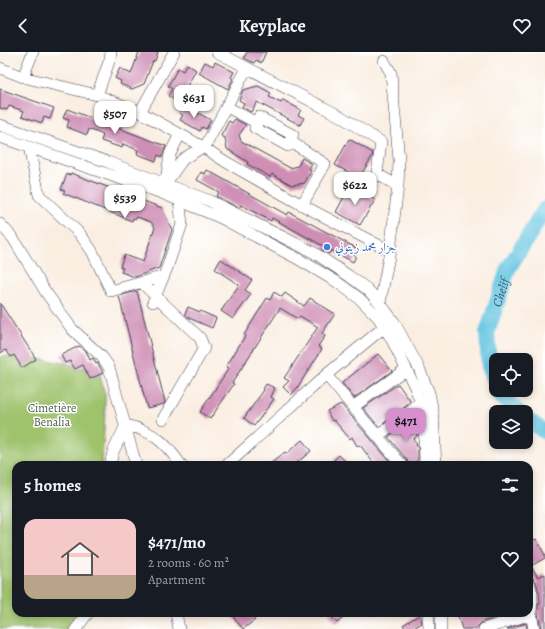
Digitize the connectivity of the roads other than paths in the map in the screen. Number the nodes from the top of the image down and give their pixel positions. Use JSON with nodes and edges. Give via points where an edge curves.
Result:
{"nodes":[{"id":1,"x":32,"y":52,"type":"edge"},
{"id":2,"x":111,"y":52,"type":"edge"},
{"id":3,"x":174,"y":52,"type":"edge"},
{"id":4,"x":218,"y":52,"type":"edge"},
{"id":5,"x":230,"y":55,"type":"edge"},
{"id":6,"x":384,"y":61,"type":"dead end"},
{"id":7,"x":0,"y":68,"type":"edge"},
{"id":8,"x":247,"y":68,"type":"junction"},
{"id":9,"x":23,"y":77,"type":"junction"},
{"id":10,"x":97,"y":95,"type":"junction"},
{"id":11,"x":227,"y":107,"type":"junction"},
{"id":12,"x":140,"y":112,"type":"junction"},
{"id":13,"x":0,"y":125,"type":"edge"},
{"id":14,"x":180,"y":134,"type":"junction"},
{"id":15,"x":0,"y":136,"type":"edge"},
{"id":16,"x":29,"y":147,"type":"junction"},
{"id":17,"x":203,"y":147,"type":"junction"},
{"id":18,"x":398,"y":186,"type":"junction"},
{"id":19,"x":163,"y":189,"type":"junction"},
{"id":20,"x":179,"y":200,"type":"junction"},
{"id":21,"x":302,"y":205,"type":"junction"},
{"id":22,"x":0,"y":225,"type":"edge"},
{"id":23,"x":390,"y":251,"type":"junction"},
{"id":24,"x":164,"y":276,"type":"junction"},
{"id":25,"x":142,"y":283,"type":"junction"},
{"id":26,"x":154,"y":299,"type":"junction"},
{"id":27,"x":380,"y":303,"type":"junction"},
{"id":28,"x":388,"y":324,"type":"junction"},
{"id":29,"x":406,"y":369,"type":"junction"},
{"id":30,"x":326,"y":375,"type":"junction"},
{"id":31,"x":421,"y":403,"type":"junction"},
{"id":32,"x":353,"y":406,"type":"junction"},
{"id":33,"x":163,"y":419,"type":"dead end"},
{"id":34,"x":126,"y":425,"type":"junction"},
{"id":35,"x":378,"y":436,"type":"junction"},
{"id":36,"x":111,"y":461,"type":"edge"},
{"id":37,"x":135,"y":461,"type":"edge"},
{"id":38,"x":177,"y":461,"type":"edge"},
{"id":39,"x":231,"y":461,"type":"edge"},
{"id":40,"x":399,"y":461,"type":"edge"},
{"id":41,"x":425,"y":461,"type":"edge"},
{"id":42,"x":436,"y":461,"type":"edge"},
{"id":43,"x":85,"y":617,"type":"edge"},
{"id":44,"x":177,"y":617,"type":"edge"},
{"id":45,"x":428,"y":617,"type":"edge"},
{"id":46,"x":441,"y":617,"type":"edge"},
{"id":47,"x":522,"y":617,"type":"edge"},
{"id":48,"x":532,"y":617,"type":"edge"},
{"id":49,"x":76,"y":629,"type":"edge"},
{"id":50,"x":180,"y":629,"type":"edge"},
{"id":51,"x":429,"y":629,"type":"edge"},
{"id":52,"x":441,"y":629,"type":"edge"},
{"id":53,"x":484,"y":629,"type":"edge"},
{"id":54,"x":534,"y":629,"type":"edge"}],
"edges":[{"from":1,"to":9,"type":"street"},
{"from":2,"to":10,"type":"street"},
{"from":3,"to":12,"type":"street"},
{"from":4,"to":5,"type":"street"},
{"from":5,"to":8,"type":"street"},
{"from":6,"to":18,"type":"street","via":[[391,73],[399,160]]},
{"from":7,"to":9,"type":"street"},
{"from":8,"to":11,"type":"street"},
{"from":8,"to":18,"type":"street","via":[[340,116],[381,142],[377,174]]},
{"from":9,"to":10,"type":"street"},
{"from":10,"to":12,"type":"street"},
{"from":11,"to":17,"type":"street"},
{"from":11,"to":21,"type":"street","via":[[257,123],[259,117],[293,135],[290,141],[326,164]]},
{"from":12,"to":14,"type":"street"},
{"from":13,"to":19,"type":"street","via":[[105,161]]},
{"from":14,"to":17,"type":"street"},
{"from":14,"to":19,"type":"street","via":[[170,154]]},
{"from":15,"to":16,"type":"street"},
{"from":16,"to":19,"type":"street"},
{"from":16,"to":25,"type":"street","via":[[39,195],[80,234],[111,291]]},
{"from":17,"to":19,"type":"street","via":[[183,159]]},
{"from":17,"to":21,"type":"street"},
{"from":18,"to":23,"type":"street"},
{"from":19,"to":20,"type":"street"},
{"from":19,"to":27,"type":"street","via":[[210,201],[313,252],[367,289]]},
{"from":20,"to":24,"type":"street","via":[[182,224]]},
{"from":20,"to":28,"type":"street","via":[[221,218],[300,260],[337,282]]},
{"from":21,"to":23,"type":"street"},
{"from":22,"to":34,"type":"street","via":[[13,238],[72,329],[98,353],[109,368]]},
{"from":23,"to":27,"type":"street"},
{"from":24,"to":25,"type":"street"},
{"from":24,"to":26,"type":"street"},
{"from":25,"to":26,"type":"street"},
{"from":26,"to":33,"type":"street","via":[[200,338],[204,348]]},
{"from":27,"to":28,"type":"street"},
{"from":28,"to":29,"type":"street","via":[[392,340]]},
{"from":28,"to":30,"type":"street"},
{"from":28,"to":42,"type":"street","via":[[420,368],[429,393],[434,420]]},
{"from":29,"to":31,"type":"street"},
{"from":29,"to":32,"type":"street"},
{"from":30,"to":32,"type":"street"},
{"from":30,"to":39,"type":"street"},
{"from":31,"to":35,"type":"street"},
{"from":31,"to":41,"type":"street"},
{"from":32,"to":35,"type":"street"},
{"from":34,"to":36,"type":"street"},
{"from":34,"to":37,"type":"street"},
{"from":34,"to":38,"type":"street","via":[[140,428],[155,436],[168,447]]},
{"from":35,"to":40,"type":"street"},
{"from":43,"to":49,"type":"street"},
{"from":44,"to":50,"type":"street"},
{"from":45,"to":51,"type":"street"},
{"from":46,"to":52,"type":"street"},
{"from":47,"to":53,"type":"street"},
{"from":48,"to":54,"type":"street"}]}
